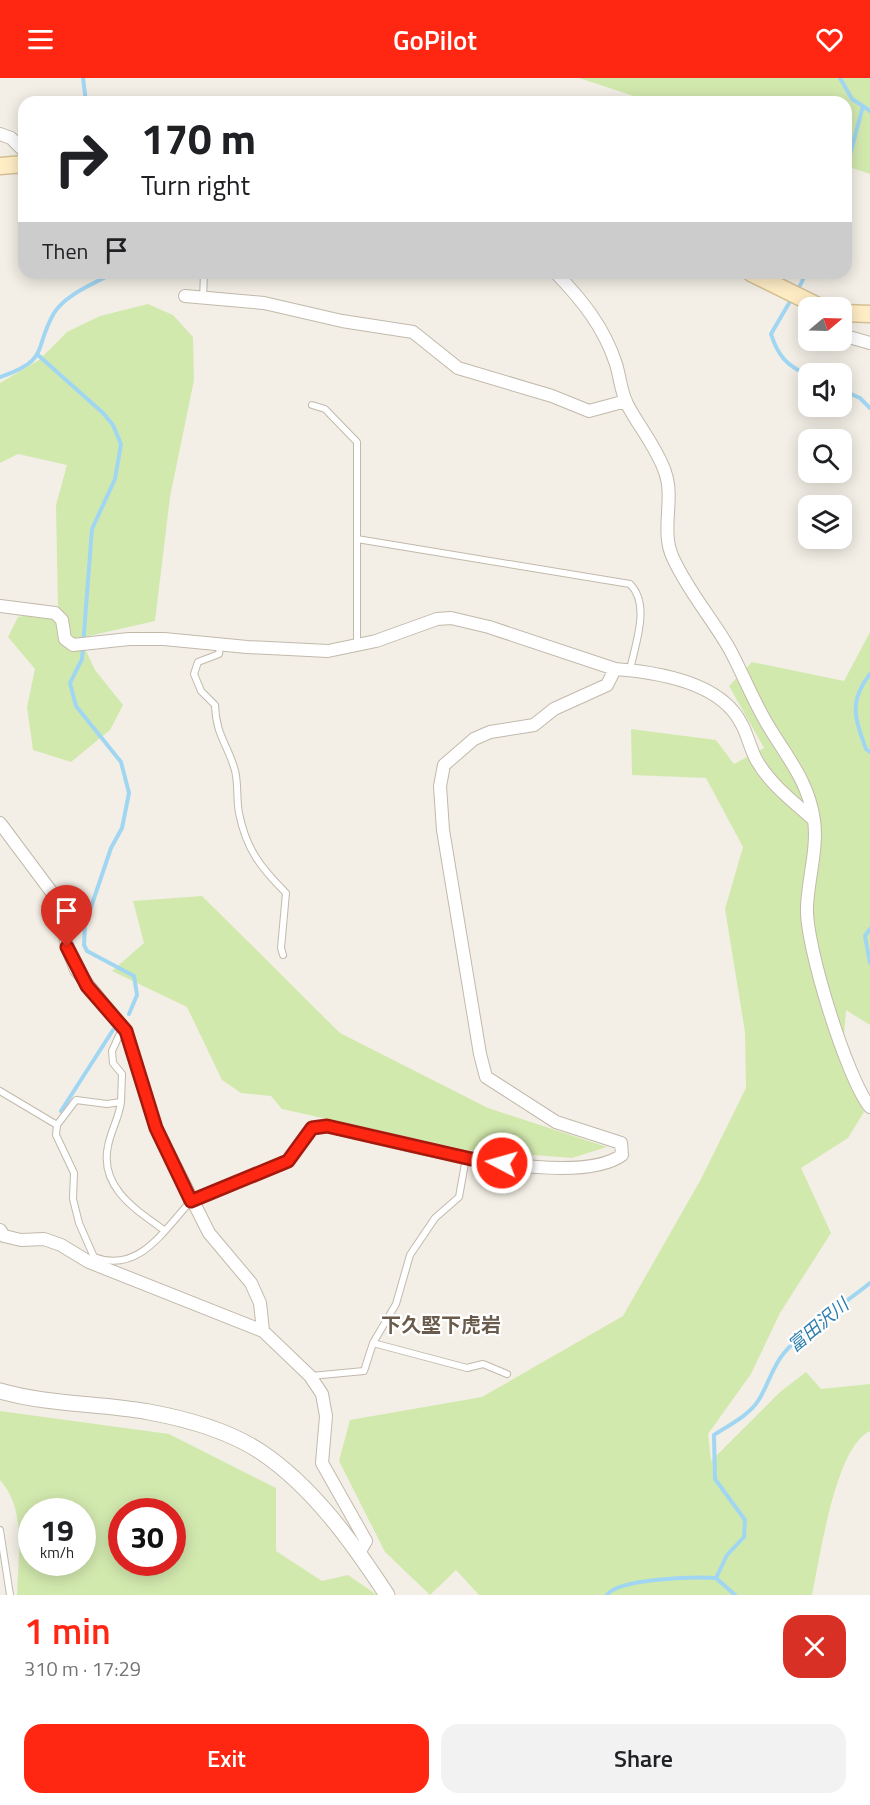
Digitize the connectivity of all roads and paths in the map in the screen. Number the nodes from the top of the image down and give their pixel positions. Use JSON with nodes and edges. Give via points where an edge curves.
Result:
{"nodes":[{"id":1,"x":0,"y":134,"type":"edge"},
{"id":2,"x":18,"y":145,"type":"edge"},
{"id":3,"x":18,"y":164,"type":"edge"},
{"id":4,"x":0,"y":166,"type":"edge"},
{"id":5,"x":204,"y":279,"type":"edge"},
{"id":6,"x":562,"y":279,"type":"edge"},
{"id":7,"x":763,"y":279,"type":"edge"},
{"id":8,"x":185,"y":296,"type":"dead end"},
{"id":9,"x":799,"y":297,"type":"edge"},
{"id":10,"x":203,"y":299,"type":"junction"},
{"id":11,"x":852,"y":313,"type":"edge"},
{"id":12,"x":870,"y":314,"type":"edge"},
{"id":13,"x":852,"y":338,"type":"edge"},
{"id":14,"x":870,"y":343,"type":"edge"},
{"id":15,"x":626,"y":402,"type":"junction"},
{"id":16,"x":312,"y":405,"type":"dead end"},
{"id":17,"x":357,"y":539,"type":"junction"},
{"id":18,"x":0,"y":606,"type":"edge"},
{"id":19,"x":220,"y":645,"type":"junction"},
{"id":20,"x":357,"y":645,"type":"junction"},
{"id":21,"x":615,"y":669,"type":"junction"},
{"id":22,"x":630,"y":670,"type":"junction"},
{"id":23,"x":814,"y":820,"type":"junction"},
{"id":24,"x":0,"y":823,"type":"edge"},
{"id":25,"x":283,"y":955,"type":"dead end"},
{"id":26,"x":123,"y":1027,"type":"junction"},
{"id":27,"x":0,"y":1092,"type":"edge"},
{"id":28,"x":121,"y":1102,"type":"junction"},
{"id":29,"x":870,"y":1107,"type":"edge"},
{"id":30,"x":57,"y":1125,"type":"junction"},
{"id":31,"x":466,"y":1158,"type":"junction"},
{"id":32,"x":191,"y":1201,"type":"junction"},
{"id":33,"x":0,"y":1230,"type":"edge"},
{"id":34,"x":164,"y":1230,"type":"junction"},
{"id":35,"x":95,"y":1261,"type":"junction"},
{"id":36,"x":263,"y":1331,"type":"junction"},
{"id":37,"x":373,"y":1344,"type":"junction"},
{"id":38,"x":507,"y":1374,"type":"dead end"},
{"id":39,"x":310,"y":1376,"type":"junction"},
{"id":40,"x":0,"y":1392,"type":"edge"},
{"id":41,"x":0,"y":1530,"type":"edge"},
{"id":42,"x":359,"y":1553,"type":"junction"},
{"id":43,"x":10,"y":1595,"type":"edge"},
{"id":44,"x":387,"y":1595,"type":"edge"}],
"edges":[{"from":1,"to":2,"type":"street"},
{"from":3,"to":4,"type":"main road"},
{"from":5,"to":10,"type":"lane"},
{"from":6,"to":15,"type":"street","via":[[585,303],[604,334]]},
{"from":7,"to":9,"type":"main road"},
{"from":8,"to":10,"type":"street"},
{"from":10,"to":15,"type":"street","via":[[264,303],[413,332],[458,368],[589,411]]},
{"from":11,"to":12,"type":"main road"},
{"from":13,"to":14,"type":"street"},
{"from":15,"to":23,"type":"street","via":[[666,473],[671,555],[728,647],[766,722],[798,769]]},
{"from":16,"to":17,"type":"lane","via":[[325,409],[357,442]]},
{"from":17,"to":20,"type":"lane"},
{"from":17,"to":22,"type":"lane","via":[[630,584],[638,592],[642,608]]},
{"from":18,"to":19,"type":"street","via":[[55,613],[62,620],[65,639],[73,645],[164,639]]},
{"from":19,"to":20,"type":"street","via":[[328,651]]},
{"from":19,"to":25,"type":"lane","via":[[219,654],[198,662],[194,674],[201,691],[215,705],[216,726],[235,768],[239,813],[246,837],[260,867],[286,893]]},
{"from":20,"to":21,"type":"street","via":[[451,618]]},
{"from":21,"to":22,"type":"street"},
{"from":21,"to":31,"type":"street","via":[[608,685],[554,709],[534,725],[490,732],[474,739],[444,765],[440,786],[448,867],[486,1077],[556,1122],[621,1143],[622,1155],[609,1164],[569,1168]]},
{"from":22,"to":23,"type":"street","via":[[693,685],[720,700],[741,721],[757,761],[780,790]]},
{"from":23,"to":29,"type":"street","via":[[806,908],[810,943],[843,1050],[860,1094]]},
{"from":24,"to":26,"type":"street","via":[[53,894],[76,970]]},
{"from":26,"to":28,"type":"lane","via":[[112,1051],[113,1063],[122,1074]]},
{"from":26,"to":32,"type":"street","via":[[156,1128]]},
{"from":27,"to":30,"type":"lane"},
{"from":28,"to":30,"type":"lane","via":[[76,1100]]},
{"from":28,"to":34,"type":"lane","via":[[107,1150],[110,1179],[126,1203]]},
{"from":30,"to":35,"type":"lane","via":[[56,1135],[75,1173],[73,1200]]},
{"from":31,"to":32,"type":"street","via":[[327,1126],[312,1128],[288,1161]]},
{"from":31,"to":37,"type":"lane","via":[[459,1197],[435,1218],[410,1255],[396,1304]]},
{"from":32,"to":34,"type":"lane"},
{"from":32,"to":36,"type":"street","via":[[209,1233],[251,1283],[260,1303]]},
{"from":33,"to":35,"type":"street","via":[[4,1236],[21,1240],[44,1239]]},
{"from":34,"to":35,"type":"lane","via":[[142,1253],[128,1261]]},
{"from":35,"to":36,"type":"street"},
{"from":36,"to":39,"type":"street"},
{"from":37,"to":38,"type":"lane","via":[[467,1368],[483,1364]]},
{"from":37,"to":39,"type":"lane","via":[[364,1371]]},
{"from":39,"to":42,"type":"street","via":[[322,1394],[326,1416],[322,1463],[366,1540]]},
{"from":40,"to":42,"type":"street","via":[[149,1412],[207,1426],[260,1452],[308,1492]]},
{"from":41,"to":43,"type":"lane"},
{"from":42,"to":44,"type":"street"}]}
